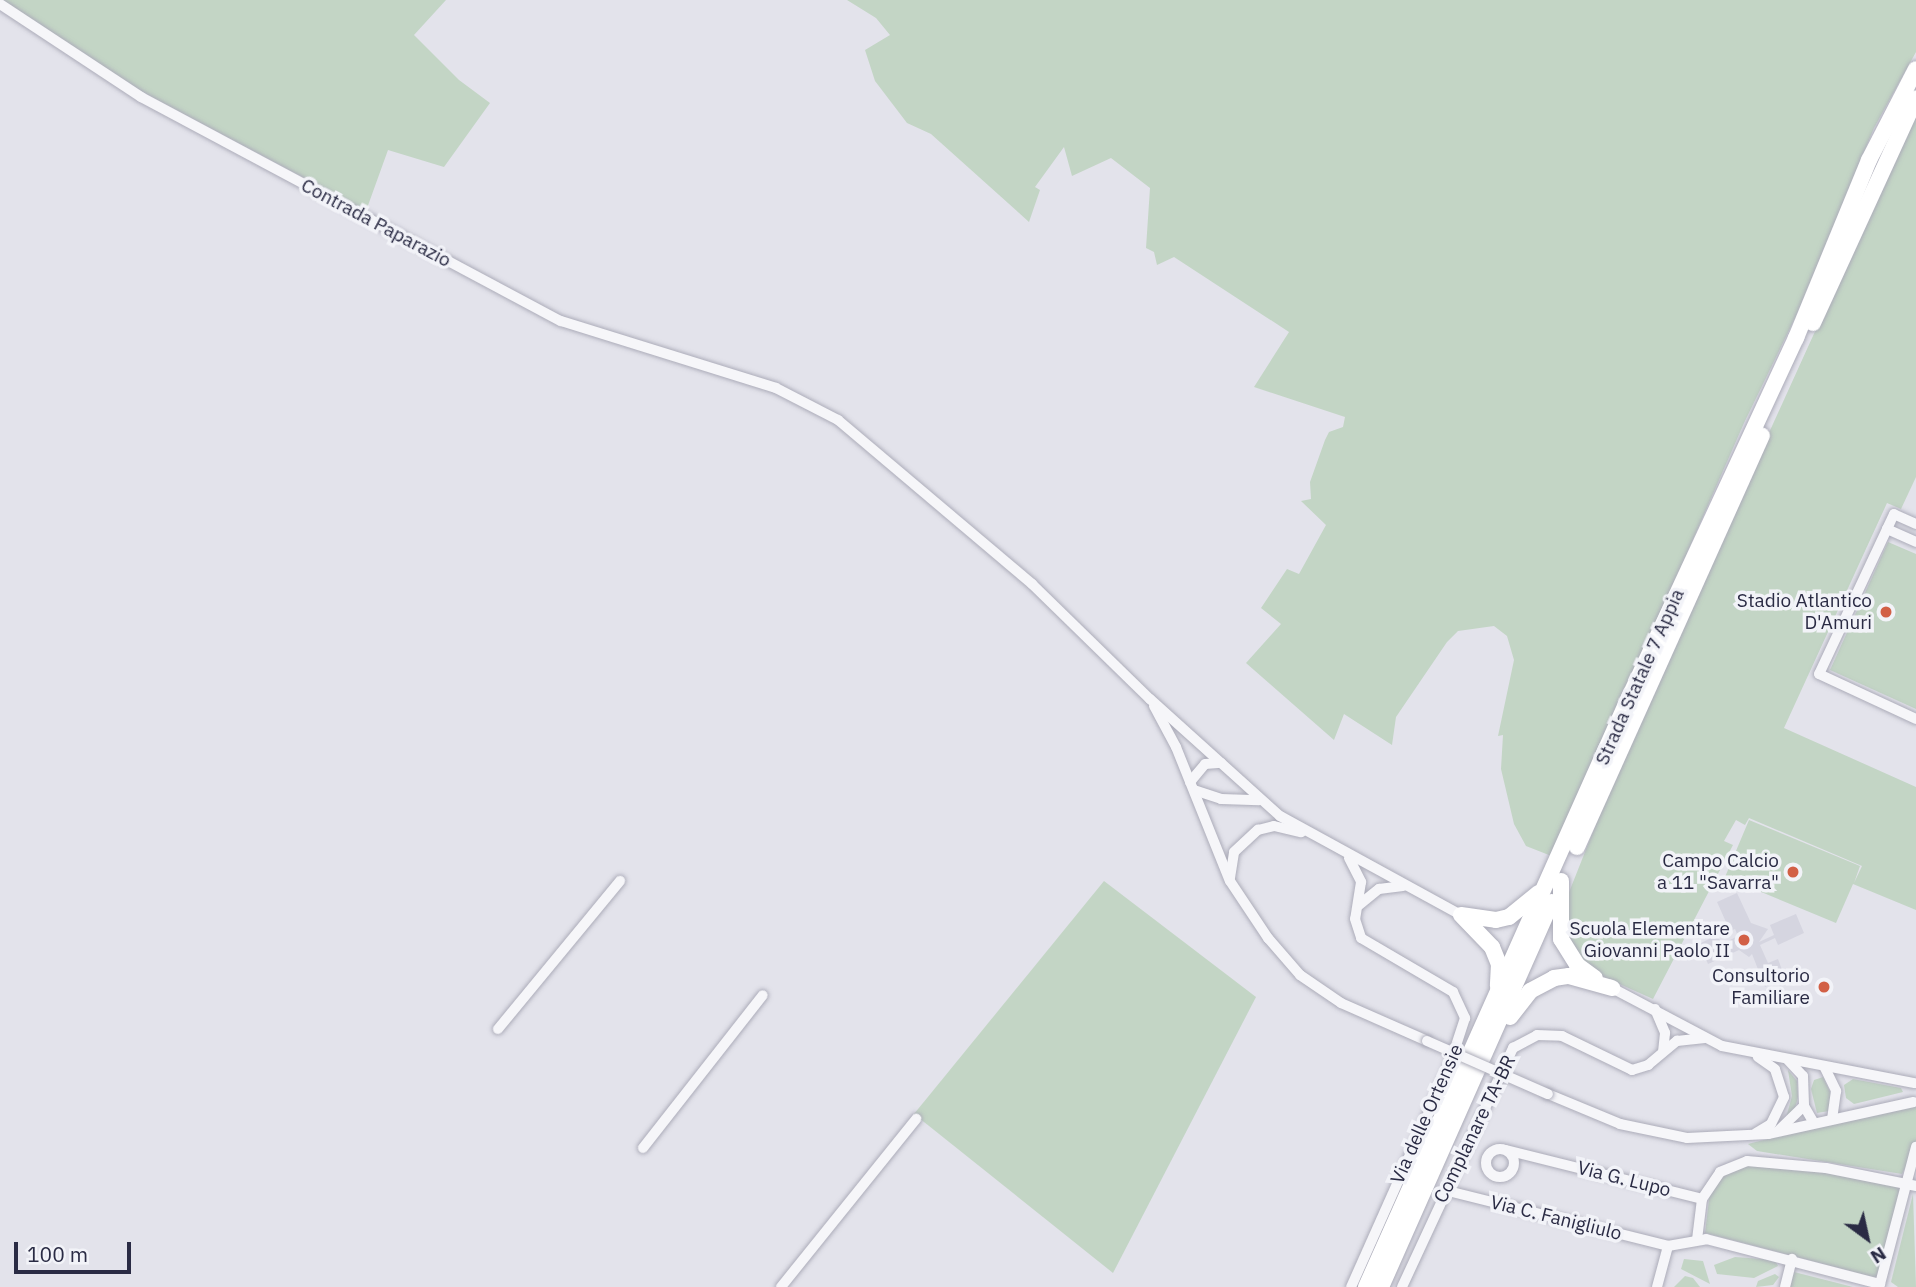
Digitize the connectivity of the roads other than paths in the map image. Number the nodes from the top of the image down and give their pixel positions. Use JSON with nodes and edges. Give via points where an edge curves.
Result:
{"nodes":[{"id":1,"x":0,"y":4,"type":"edge"},
{"id":2,"x":1916,"y":69,"type":"edge"},
{"id":3,"x":1916,"y":98,"type":"edge"},
{"id":4,"x":1916,"y":524,"type":"edge"},
{"id":5,"x":1888,"y":529,"type":"junction"},
{"id":6,"x":1916,"y":541,"type":"edge"},
{"id":7,"x":1150,"y":699,"type":"junction"},
{"id":8,"x":1916,"y":719,"type":"edge"},
{"id":9,"x":1221,"y":763,"type":"junction"},
{"id":10,"x":1192,"y":786,"type":"junction"},
{"id":11,"x":1264,"y":802,"type":"junction"},
{"id":12,"x":1307,"y":833,"type":"junction"},
{"id":13,"x":1564,"y":849,"type":"junction"},
{"id":14,"x":1347,"y":855,"type":"junction"},
{"id":15,"x":1378,"y":871,"type":"junction"},
{"id":16,"x":620,"y":881,"type":"dead end"},
{"id":17,"x":1230,"y":881,"type":"junction"},
{"id":18,"x":1561,"y":881,"type":"junction"},
{"id":19,"x":1406,"y":886,"type":"junction"},
{"id":20,"x":1364,"y":894,"type":"junction"},
{"id":21,"x":1461,"y":915,"type":"junction"},
{"id":22,"x":1612,"y":988,"type":"junction"},
{"id":23,"x":763,"y":995,"type":"dead end"},
{"id":24,"x":1655,"y":1009,"type":"junction"},
{"id":25,"x":1679,"y":1023,"type":"junction"},
{"id":26,"x":1484,"y":1025,"type":"junction"},
{"id":27,"x":498,"y":1029,"type":"dead end"},
{"id":28,"x":1705,"y":1038,"type":"junction"},
{"id":29,"x":1667,"y":1044,"type":"junction"},
{"id":30,"x":1486,"y":1053,"type":"junction"},
{"id":31,"x":1754,"y":1054,"type":"junction"},
{"id":32,"x":1788,"y":1060,"type":"junction"},
{"id":33,"x":1824,"y":1066,"type":"junction"},
{"id":34,"x":1805,"y":1082,"type":"junction"},
{"id":35,"x":1915,"y":1083,"type":"edge"},
{"id":36,"x":1915,"y":1103,"type":"edge"},
{"id":37,"x":1804,"y":1106,"type":"junction"},
{"id":38,"x":916,"y":1119,"type":"dead end"},
{"id":39,"x":1832,"y":1119,"type":"junction"},
{"id":40,"x":1814,"y":1123,"type":"junction"},
{"id":41,"x":1777,"y":1133,"type":"junction"},
{"id":42,"x":1740,"y":1138,"type":"junction"},
{"id":43,"x":1916,"y":1147,"type":"edge"},
{"id":44,"x":643,"y":1148,"type":"dead end"},
{"id":45,"x":1506,"y":1150,"type":"dead end"},
{"id":46,"x":1904,"y":1183,"type":"junction"},
{"id":47,"x":1916,"y":1186,"type":"edge"},
{"id":48,"x":1444,"y":1190,"type":"junction"},
{"id":49,"x":1702,"y":1199,"type":"junction"},
{"id":50,"x":1697,"y":1240,"type":"junction"},
{"id":51,"x":1668,"y":1246,"type":"junction"},
{"id":52,"x":1792,"y":1259,"type":"junction"},
{"id":53,"x":1403,"y":1285,"type":"edge"},
{"id":54,"x":1881,"y":1286,"type":"edge"},
{"id":55,"x":781,"y":1287,"type":"edge"},
{"id":56,"x":1351,"y":1287,"type":"edge"},
{"id":57,"x":1366,"y":1287,"type":"edge"},
{"id":58,"x":1381,"y":1287,"type":"edge"},
{"id":59,"x":1416,"y":1287,"type":"edge"},
{"id":60,"x":1657,"y":1287,"type":"edge"},
{"id":61,"x":1785,"y":1287,"type":"edge"}],
"edges":[{"from":1,"to":7,"type":"street","name":"Contrada Paparazio","via":[[141,97],[561,321],[776,388],[838,420],[1032,584]]},
{"from":2,"to":13,"type":"highway","name":"Strada Statale 7 Appia","via":[[1869,160],[1796,338]]},
{"from":3,"to":18,"type":"highway","name":"Strada Statale 7 Appia"},
{"from":4,"to":5,"type":"street","via":[[1894,514]]},
{"from":5,"to":6,"type":"street"},
{"from":5,"to":8,"type":"street","via":[[1819,674]]},
{"from":7,"to":9,"type":"street","name":"Contrada Paparazio"},
{"from":7,"to":10,"type":"street"},
{"from":9,"to":10,"type":"street","via":[[1205,764]]},
{"from":9,"to":11,"type":"street","name":"Contrada Paparazio"},
{"from":10,"to":11,"type":"street","via":[[1221,799],[1247,797]]},
{"from":10,"to":17,"type":"street"},
{"from":11,"to":12,"type":"street","name":"Contrada Paparazio"},
{"from":12,"to":14,"type":"street"},
{"from":12,"to":17,"type":"street","via":[[1274,826],[1258,830],[1234,852]]},
{"from":13,"to":21,"type":"highway","via":[[1540,892],[1522,912],[1496,920]]},
{"from":13,"to":26,"type":"highway","name":"Strada Statale 7 Appia"},
{"from":14,"to":15,"type":"street"},
{"from":14,"to":20,"type":"street"},
{"from":15,"to":19,"type":"street"},
{"from":15,"to":20,"type":"street"},
{"from":16,"to":27,"type":"street"},
{"from":17,"to":42,"type":"street","bridge":true,"via":[[1247,912],[1300,975],[1341,1003],[1548,1094],[1657,1134]]},
{"from":18,"to":22,"type":"highway","via":[[1561,939],[1577,965]]},
{"from":18,"to":30,"type":"highway","name":"Strada Statale 7 Appia"},
{"from":19,"to":20,"type":"street"},
{"from":19,"to":21,"type":"street"},
{"from":20,"to":56,"type":"street","name":"Via delle Ortensie","via":[[1357,906],[1357,929],[1367,945],[1453,992],[1465,1028]]},
{"from":21,"to":26,"type":"highway","via":[[1480,932],[1499,964],[1500,980]]},
{"from":22,"to":24,"type":"street"},
{"from":22,"to":30,"type":"highway","via":[[1569,976],[1540,984],[1519,1003]]},
{"from":23,"to":44,"type":"street"},
{"from":24,"to":25,"type":"street"},
{"from":24,"to":29,"type":"street"},
{"from":25,"to":28,"type":"street"},
{"from":25,"to":29,"type":"street"},
{"from":26,"to":57,"type":"highway","name":"Strada Statale 7 Appia"},
{"from":28,"to":29,"type":"street"},
{"from":28,"to":31,"type":"street"},
{"from":29,"to":48,"type":"street","name":"Complanare TA-BR","via":[[1648,1065],[1632,1070],[1562,1036],[1537,1035],[1523,1041],[1505,1058]]},
{"from":30,"to":58,"type":"highway","name":"Strada Statale 7 Appia"},
{"from":31,"to":32,"type":"street"},
{"from":31,"to":42,"type":"street","via":[[1775,1069],[1784,1097],[1771,1124]]},
{"from":32,"to":33,"type":"street"},
{"from":32,"to":34,"type":"street"},
{"from":33,"to":34,"type":"street"},
{"from":33,"to":35,"type":"street"},
{"from":33,"to":39,"type":"street","via":[[1836,1091]]},
{"from":34,"to":37,"type":"street"},
{"from":35,"to":36,"type":"street"},
{"from":36,"to":39,"type":"street"},
{"from":37,"to":40,"type":"street"},
{"from":37,"to":41,"type":"street"},
{"from":38,"to":55,"type":"street"},
{"from":39,"to":40,"type":"street"},
{"from":40,"to":41,"type":"street"},
{"from":41,"to":42,"type":"street"},
{"from":43,"to":46,"type":"street"},
{"from":45,"to":49,"type":"street","name":"Via G. Lupo"},
{"from":46,"to":47,"type":"street"},
{"from":46,"to":49,"type":"street","via":[[1826,1168],[1747,1160],[1720,1172]]},
{"from":46,"to":54,"type":"street"},
{"from":48,"to":51,"type":"street","name":"Via C. Fanigliulo"},
{"from":48,"to":53,"type":"street","name":"Complanare TA-BR"},
{"from":49,"to":50,"type":"street"},
{"from":50,"to":51,"type":"street"},
{"from":50,"to":52,"type":"street"},
{"from":51,"to":60,"type":"street"},
{"from":52,"to":54,"type":"street"},
{"from":52,"to":61,"type":"street"},
{"from":53,"to":59,"type":"street"}]}
